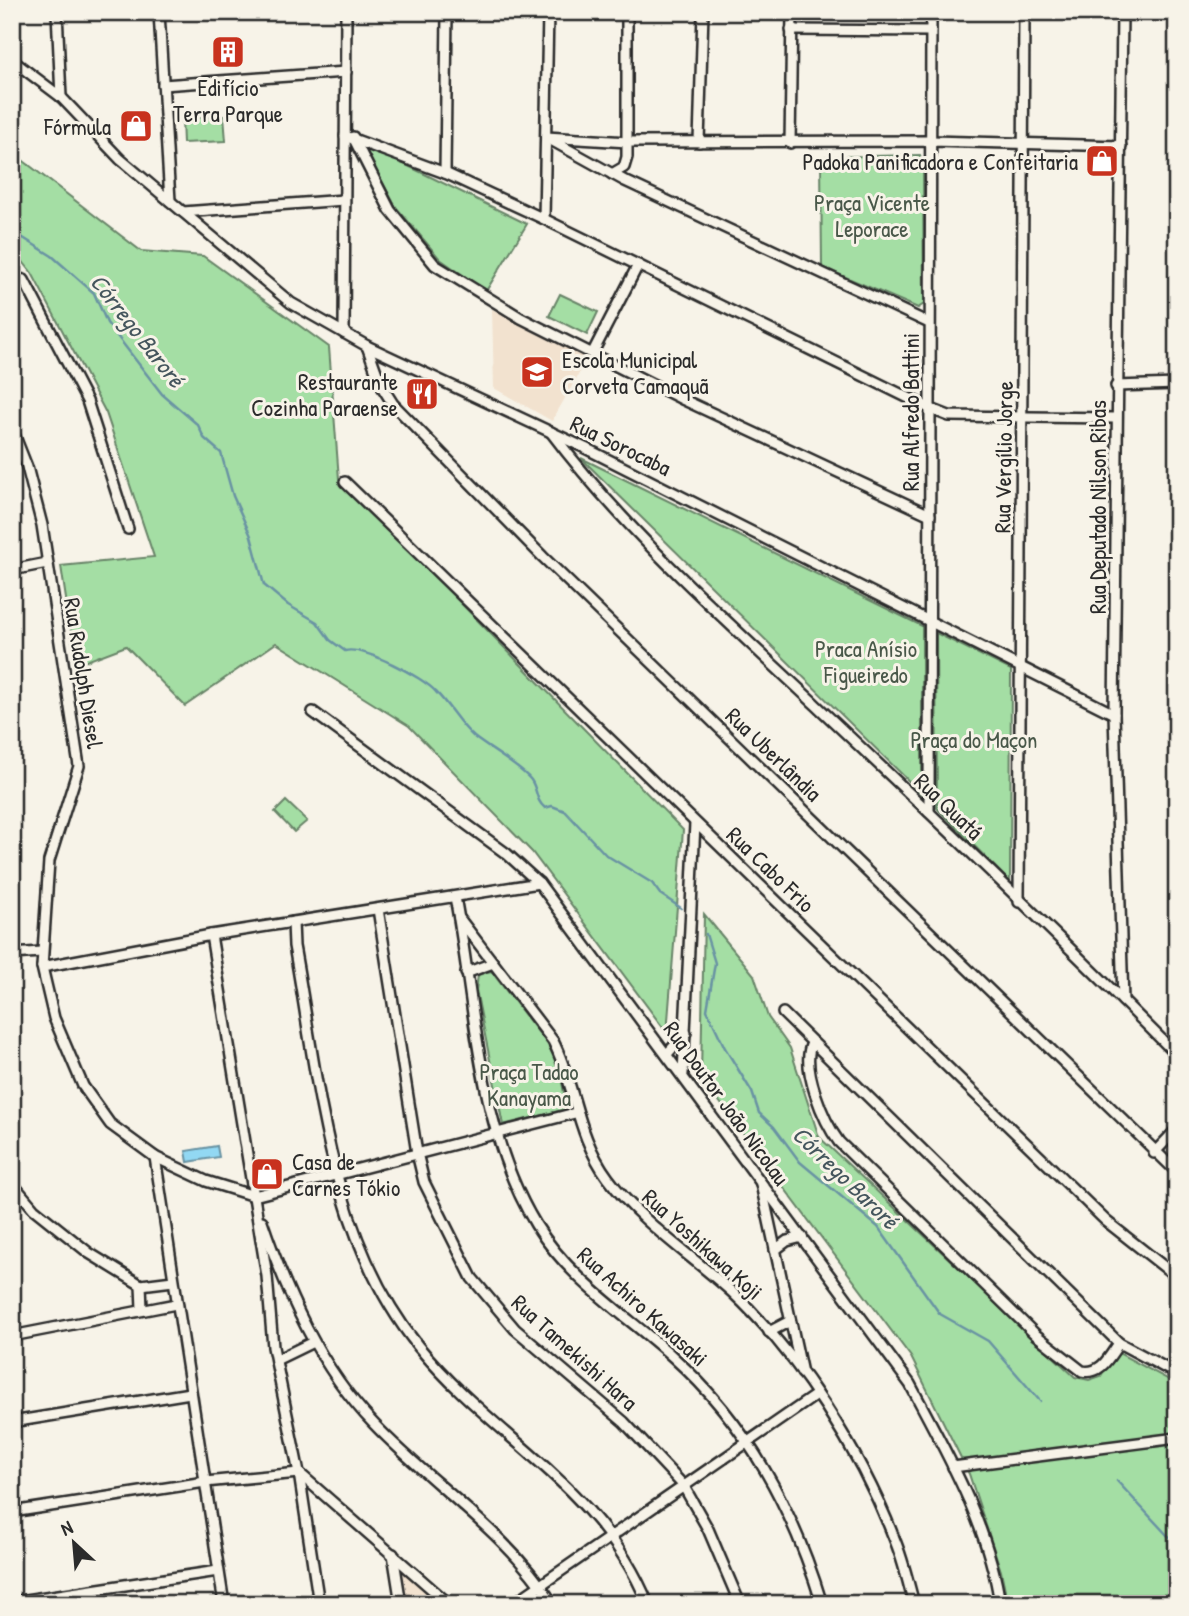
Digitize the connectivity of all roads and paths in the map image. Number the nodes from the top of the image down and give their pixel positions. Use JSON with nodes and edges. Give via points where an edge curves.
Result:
{"nodes":[{"id":1,"x":57,"y":12,"type":"edge"},
{"id":2,"x":159,"y":12,"type":"edge"},
{"id":3,"x":346,"y":12,"type":"edge"},
{"id":4,"x":447,"y":12,"type":"edge"},
{"id":5,"x":548,"y":12,"type":"edge"},
{"id":6,"x":627,"y":12,"type":"edge"},
{"id":7,"x":703,"y":12,"type":"edge"},
{"id":8,"x":792,"y":12,"type":"edge"},
{"id":9,"x":932,"y":12,"type":"edge"},
{"id":10,"x":1024,"y":12,"type":"edge"},
{"id":11,"x":1122,"y":12,"type":"edge"},
{"id":12,"x":791,"y":30,"type":"junction"},
{"id":13,"x":931,"y":32,"type":"junction"},
{"id":14,"x":12,"y":60,"type":"edge"},
{"id":15,"x":346,"y":72,"type":"junction"},
{"id":16,"x":163,"y":85,"type":"junction"},
{"id":17,"x":61,"y":97,"type":"junction"},
{"id":18,"x":349,"y":136,"type":"junction"},
{"id":19,"x":546,"y":137,"type":"junction"},
{"id":20,"x":931,"y":141,"type":"junction"},
{"id":21,"x":628,"y":142,"type":"junction"},
{"id":22,"x":699,"y":142,"type":"junction"},
{"id":23,"x":790,"y":143,"type":"junction"},
{"id":24,"x":1025,"y":144,"type":"junction"},
{"id":25,"x":1121,"y":146,"type":"junction"},
{"id":26,"x":445,"y":173,"type":"junction"},
{"id":27,"x":612,"y":174,"type":"junction"},
{"id":28,"x":344,"y":200,"type":"junction"},
{"id":29,"x":170,"y":201,"type":"junction"},
{"id":30,"x":183,"y":212,"type":"junction"},
{"id":31,"x":544,"y":219,"type":"junction"},
{"id":32,"x":638,"y":265,"type":"junction"},
{"id":33,"x":12,"y":278,"type":"edge"},
{"id":34,"x":929,"y":323,"type":"junction"},
{"id":35,"x":344,"y":332,"type":"junction"},
{"id":36,"x":368,"y":346,"type":"junction"},
{"id":37,"x":592,"y":354,"type":"junction"},
{"id":38,"x":1177,"y":384,"type":"edge"},
{"id":39,"x":1116,"y":386,"type":"junction"},
{"id":40,"x":930,"y":409,"type":"junction"},
{"id":41,"x":1024,"y":418,"type":"junction"},
{"id":42,"x":1115,"y":418,"type":"junction"},
{"id":43,"x":12,"y":429,"type":"edge"},
{"id":44,"x":550,"y":431,"type":"junction"},
{"id":45,"x":585,"y":448,"type":"junction"},
{"id":46,"x":572,"y":459,"type":"junction"},
{"id":47,"x":345,"y":482,"type":"dead end"},
{"id":48,"x":930,"y":515,"type":"junction"},
{"id":49,"x":128,"y":529,"type":"dead end"},
{"id":50,"x":47,"y":564,"type":"junction"},
{"id":51,"x":12,"y":570,"type":"edge"},
{"id":52,"x":930,"y":620,"type":"junction"},
{"id":53,"x":1019,"y":665,"type":"junction"},
{"id":54,"x":313,"y":712,"type":"dead end"},
{"id":55,"x":1114,"y":714,"type":"junction"},
{"id":56,"x":929,"y":812,"type":"junction"},
{"id":57,"x":695,"y":823,"type":"junction"},
{"id":58,"x":539,"y":883,"type":"junction"},
{"id":59,"x":455,"y":897,"type":"junction"},
{"id":60,"x":1019,"y":902,"type":"junction"},
{"id":61,"x":378,"y":909,"type":"junction"},
{"id":62,"x":459,"y":918,"type":"junction"},
{"id":63,"x":293,"y":922,"type":"junction"},
{"id":64,"x":211,"y":935,"type":"junction"},
{"id":65,"x":41,"y":952,"type":"junction"},
{"id":66,"x":12,"y":954,"type":"edge"},
{"id":67,"x":493,"y":963,"type":"junction"},
{"id":68,"x":42,"y":967,"type":"junction"},
{"id":69,"x":466,"y":973,"type":"junction"},
{"id":70,"x":1123,"y":1001,"type":"junction"},
{"id":71,"x":783,"y":1013,"type":"dead end"},
{"id":72,"x":687,"y":1031,"type":"junction"},
{"id":73,"x":812,"y":1043,"type":"junction"},
{"id":74,"x":667,"y":1054,"type":"junction"},
{"id":75,"x":1177,"y":1055,"type":"edge"},
{"id":76,"x":683,"y":1074,"type":"junction"},
{"id":77,"x":575,"y":1113,"type":"junction"},
{"id":78,"x":1177,"y":1129,"type":"edge"},
{"id":79,"x":496,"y":1133,"type":"junction"},
{"id":80,"x":416,"y":1153,"type":"junction"},
{"id":81,"x":1154,"y":1153,"type":"junction"},
{"id":82,"x":155,"y":1157,"type":"junction"},
{"id":83,"x":1177,"y":1172,"type":"edge"},
{"id":84,"x":335,"y":1174,"type":"junction"},
{"id":85,"x":761,"y":1182,"type":"junction"},
{"id":86,"x":12,"y":1183,"type":"edge"},
{"id":87,"x":254,"y":1196,"type":"junction"},
{"id":88,"x":802,"y":1237,"type":"junction"},
{"id":89,"x":775,"y":1250,"type":"junction"},
{"id":90,"x":279,"y":1272,"type":"junction"},
{"id":91,"x":267,"y":1276,"type":"junction"},
{"id":92,"x":1177,"y":1277,"type":"edge"},
{"id":93,"x":173,"y":1281,"type":"junction"},
{"id":94,"x":141,"y":1285,"type":"junction"},
{"id":95,"x":176,"y":1304,"type":"junction"},
{"id":96,"x":142,"y":1309,"type":"junction"},
{"id":97,"x":790,"y":1321,"type":"junction"},
{"id":98,"x":769,"y":1332,"type":"junction"},
{"id":99,"x":13,"y":1335,"type":"edge"},
{"id":100,"x":313,"y":1342,"type":"junction"},
{"id":101,"x":1119,"y":1343,"type":"junction"},
{"id":102,"x":276,"y":1360,"type":"junction"},
{"id":103,"x":1177,"y":1374,"type":"edge"},
{"id":104,"x":804,"y":1378,"type":"junction"},
{"id":105,"x":190,"y":1394,"type":"junction"},
{"id":106,"x":816,"y":1395,"type":"junction"},
{"id":107,"x":12,"y":1422,"type":"edge"},
{"id":108,"x":1177,"y":1438,"type":"edge"},
{"id":109,"x":750,"y":1442,"type":"junction"},
{"id":110,"x":953,"y":1467,"type":"junction"},
{"id":111,"x":299,"y":1473,"type":"junction"},
{"id":112,"x":205,"y":1482,"type":"junction"},
{"id":113,"x":683,"y":1485,"type":"junction"},
{"id":114,"x":12,"y":1512,"type":"edge"},
{"id":115,"x":612,"y":1535,"type":"junction"},
{"id":116,"x":393,"y":1553,"type":"junction"},
{"id":117,"x":218,"y":1571,"type":"junction"},
{"id":118,"x":540,"y":1584,"type":"junction"},
{"id":119,"x":12,"y":1602,"type":"edge"},
{"id":120,"x":224,"y":1604,"type":"edge"},
{"id":121,"x":318,"y":1604,"type":"edge"},
{"id":122,"x":401,"y":1604,"type":"edge"},
{"id":123,"x":449,"y":1604,"type":"edge"},
{"id":124,"x":513,"y":1604,"type":"edge"},
{"id":125,"x":553,"y":1604,"type":"edge"},
{"id":126,"x":648,"y":1604,"type":"edge"},
{"id":127,"x":740,"y":1604,"type":"edge"},
{"id":128,"x":822,"y":1604,"type":"edge"},
{"id":129,"x":914,"y":1604,"type":"edge"},
{"id":130,"x":1000,"y":1604,"type":"edge"}],
"edges":[{"from":1,"to":17,"type":"street"},
{"from":2,"to":16,"type":"street"},
{"from":3,"to":15,"type":"street"},
{"from":4,"to":26,"type":"street"},
{"from":5,"to":19,"type":"street"},
{"from":6,"to":21,"type":"street"},
{"from":7,"to":22,"type":"street"},
{"from":8,"to":12,"type":"street"},
{"from":9,"to":13,"type":"street","name":"Rua Alfredo Battini"},
{"from":10,"to":24,"type":"street","name":"Rua Vergílio Jorge"},
{"from":11,"to":25,"type":"street","name":"Rua Deputado Nilson Ribas"},
{"from":12,"to":13,"type":"street"},
{"from":12,"to":23,"type":"street"},
{"from":13,"to":20,"type":"street","name":"Rua Alfredo Battini"},
{"from":14,"to":17,"type":"street","name":"Rua Sorocaba"},
{"from":15,"to":16,"type":"street"},
{"from":15,"to":18,"type":"street"},
{"from":16,"to":29,"type":"street"},
{"from":17,"to":29,"type":"street","name":"Rua Sorocaba","via":[[120,159]]},
{"from":18,"to":26,"type":"street"},
{"from":18,"to":28,"type":"street"},
{"from":18,"to":37,"type":"street","via":[[390,210],[435,265],[521,318]]},
{"from":19,"to":21,"type":"street"},
{"from":19,"to":27,"type":"street"},
{"from":19,"to":31,"type":"street"},
{"from":20,"to":23,"type":"street"},
{"from":20,"to":24,"type":"street"},
{"from":20,"to":34,"type":"street","name":"Rua Alfredo Battini"},
{"from":21,"to":22,"type":"street"},
{"from":21,"to":27,"type":"street","via":[[624,167]]},
{"from":22,"to":23,"type":"street"},
{"from":24,"to":25,"type":"street"},
{"from":24,"to":41,"type":"street","name":"Rua Vergílio Jorge"},
{"from":25,"to":39,"type":"street","name":"Rua Deputado Nilson Ribas"},
{"from":26,"to":31,"type":"street"},
{"from":27,"to":34,"type":"street"},
{"from":28,"to":30,"type":"street"},
{"from":28,"to":35,"type":"street"},
{"from":29,"to":30,"type":"street","name":"Rua Sorocaba"},
{"from":30,"to":35,"type":"street","name":"Rua Sorocaba","via":[[291,303]]},
{"from":31,"to":32,"type":"street"},
{"from":32,"to":37,"type":"street"},
{"from":32,"to":40,"type":"street"},
{"from":33,"to":49,"type":"street","via":[[24,281],[87,401]]},
{"from":34,"to":40,"type":"street","name":"Rua Alfredo Battini"},
{"from":35,"to":36,"type":"street","name":"Rua Sorocaba"},
{"from":36,"to":44,"type":"street","name":"Rua Sorocaba"},
{"from":36,"to":81,"type":"street","name":"Rua Uberlândia","via":[[381,385],[402,413],[543,557]]},
{"from":37,"to":48,"type":"street"},
{"from":38,"to":39,"type":"street"},
{"from":39,"to":42,"type":"street","name":"Rua Deputado Nilson Ribas"},
{"from":40,"to":41,"type":"street","via":[[950,415]]},
{"from":40,"to":48,"type":"street","name":"Rua Alfredo Battini"},
{"from":41,"to":42,"type":"street"},
{"from":41,"to":53,"type":"street","name":"Rua Vergílio Jorge"},
{"from":42,"to":55,"type":"street","name":"Rua Deputado Nilson Ribas"},
{"from":43,"to":50,"type":"street","name":"Rua Rudolph Diesel","via":[[27,467]]},
{"from":44,"to":45,"type":"street","name":"Rua Sorocaba"},
{"from":44,"to":46,"type":"street","name":"Rua Quatá"},
{"from":45,"to":46,"type":"street"},
{"from":45,"to":52,"type":"street","name":"Rua Sorocaba"},
{"from":46,"to":56,"type":"street","name":"Rua Quatá","via":[[690,586]]},
{"from":47,"to":57,"type":"street","name":"Rua Cabo Frio"},
{"from":48,"to":52,"type":"street","name":"Rua Alfredo Battini"},
{"from":50,"to":51,"type":"street"},
{"from":50,"to":65,"type":"street","name":"Rua Rudolph Diesel","via":[[79,766],[49,861]]},
{"from":52,"to":53,"type":"street","name":"Rua Sorocaba"},
{"from":52,"to":56,"type":"street","name":"Rua Alfredo Battini"},
{"from":53,"to":55,"type":"street","name":"Rua Sorocaba"},
{"from":53,"to":60,"type":"street","name":"Rua Vergílio Jorge"},
{"from":54,"to":58,"type":"street","name":"Rua Doutor João Nicolau","via":[[507,854]]},
{"from":55,"to":70,"type":"street","name":"Rua Deputado Nilson Ribas"},
{"from":56,"to":60,"type":"street","name":"Rua Quatá"},
{"from":57,"to":72,"type":"street"},
{"from":57,"to":92,"type":"street","name":"Rua Cabo Frio","via":[[1106,1221]]},
{"from":58,"to":59,"type":"street"},
{"from":58,"to":74,"type":"street","name":"Rua Doutor João Nicolau"},
{"from":59,"to":61,"type":"street"},
{"from":59,"to":62,"type":"street","name":"Rua Achiro Kawasaki"},
{"from":60,"to":70,"type":"street","name":"Rua Quatá"},
{"from":61,"to":63,"type":"street"},
{"from":61,"to":80,"type":"street","name":"Rua Tamekishi Hara"},
{"from":62,"to":67,"type":"street","name":"Rua Yoshikawa Koji"},
{"from":62,"to":69,"type":"street","name":"Rua Achiro Kawasaki"},
{"from":63,"to":64,"type":"street"},
{"from":63,"to":84,"type":"street"},
{"from":64,"to":68,"type":"street"},
{"from":64,"to":87,"type":"street"},
{"from":65,"to":66,"type":"street"},
{"from":65,"to":68,"type":"street","name":"Rua Rudolph Diesel"},
{"from":67,"to":69,"type":"street"},
{"from":67,"to":77,"type":"street","name":"Rua Yoshikawa Koji","via":[[553,1041],[564,1063]]},
{"from":68,"to":82,"type":"street","name":"Rua Rudolph Diesel","via":[[54,1018],[83,1086],[110,1124]]},
{"from":69,"to":79,"type":"street","name":"Rua Achiro Kawasaki"},
{"from":70,"to":75,"type":"street","name":"Rua Quatá"},
{"from":71,"to":73,"type":"street"},
{"from":72,"to":74,"type":"street"},
{"from":72,"to":76,"type":"street"},
{"from":73,"to":101,"type":"street"},
{"from":73,"to":101,"type":"street","via":[[808,1059],[821,1113],[839,1142],[1016,1316],[1082,1371],[1099,1369]]},
{"from":74,"to":76,"type":"street","name":"Rua Doutor João Nicolau"},
{"from":76,"to":85,"type":"street","name":"Rua Doutor João Nicolau"},
{"from":77,"to":79,"type":"street"},
{"from":77,"to":98,"type":"street","name":"Rua Yoshikawa Koji","via":[[606,1176],[636,1213],[733,1294]]},
{"from":78,"to":81,"type":"street"},
{"from":79,"to":80,"type":"street"},
{"from":79,"to":109,"type":"street","name":"Rua Achiro Kawasaki","via":[[514,1184],[568,1268],[673,1357]]},
{"from":80,"to":84,"type":"street"},
{"from":80,"to":113,"type":"street","name":"Rua Tamekishi Hara","via":[[424,1182],[472,1278],[515,1329],[624,1422]]},
{"from":81,"to":83,"type":"street","name":"Rua Uberlândia"},
{"from":82,"to":87,"type":"street","name":"Rua Rudolph Diesel","via":[[206,1181]]},
{"from":82,"to":93,"type":"street"},
{"from":84,"to":87,"type":"street"},
{"from":84,"to":115,"type":"street","via":[[362,1252],[417,1344],[476,1408],[563,1480]]},
{"from":85,"to":88,"type":"street","name":"Rua Doutor João Nicolau"},
{"from":85,"to":89,"type":"street"},
{"from":86,"to":94,"type":"street","via":[[34,1209],[89,1253]]},
{"from":87,"to":90,"type":"street"},
{"from":87,"to":91,"type":"street"},
{"from":88,"to":89,"type":"street"},
{"from":88,"to":110,"type":"street","name":"Rua Doutor João Nicolau","via":[[910,1384]]},
{"from":89,"to":97,"type":"street"},
{"from":90,"to":91,"type":"street"},
{"from":90,"to":100,"type":"street"},
{"from":91,"to":102,"type":"street"},
{"from":93,"to":94,"type":"street"},
{"from":93,"to":95,"type":"street"},
{"from":94,"to":96,"type":"street"},
{"from":95,"to":96,"type":"street"},
{"from":95,"to":105,"type":"street"},
{"from":96,"to":99,"type":"street"},
{"from":97,"to":98,"type":"street"},
{"from":97,"to":104,"type":"street"},
{"from":98,"to":104,"type":"street","name":"Rua Yoshikawa Koji"},
{"from":100,"to":102,"type":"street"},
{"from":100,"to":118,"type":"street","via":[[372,1423],[494,1531]]},
{"from":101,"to":103,"type":"street"},
{"from":102,"to":111,"type":"street"},
{"from":104,"to":106,"type":"street","name":"Rua Yoshikawa Koji"},
{"from":105,"to":107,"type":"street"},
{"from":105,"to":112,"type":"street"},
{"from":106,"to":109,"type":"street"},
{"from":106,"to":129,"type":"street","name":"Rua Yoshikawa Koji","via":[[867,1477],[895,1540]]},
{"from":108,"to":110,"type":"street"},
{"from":109,"to":113,"type":"street"},
{"from":109,"to":128,"type":"street","name":"Rua Achiro Kawasaki","via":[[805,1550]]},
{"from":110,"to":130,"type":"street","name":"Rua Doutor João Nicolau","via":[[985,1546]]},
{"from":111,"to":112,"type":"street"},
{"from":111,"to":116,"type":"street"},
{"from":111,"to":121,"type":"street"},
{"from":112,"to":114,"type":"street"},
{"from":112,"to":117,"type":"street"},
{"from":113,"to":115,"type":"street"},
{"from":113,"to":127,"type":"street","name":"Rua Tamekishi Hara","via":[[708,1529]]},
{"from":115,"to":118,"type":"street"},
{"from":115,"to":126,"type":"street"},
{"from":116,"to":122,"type":"street"},
{"from":116,"to":123,"type":"street"},
{"from":117,"to":119,"type":"street"},
{"from":117,"to":120,"type":"street"},
{"from":118,"to":124,"type":"street"},
{"from":118,"to":125,"type":"street"}]}
